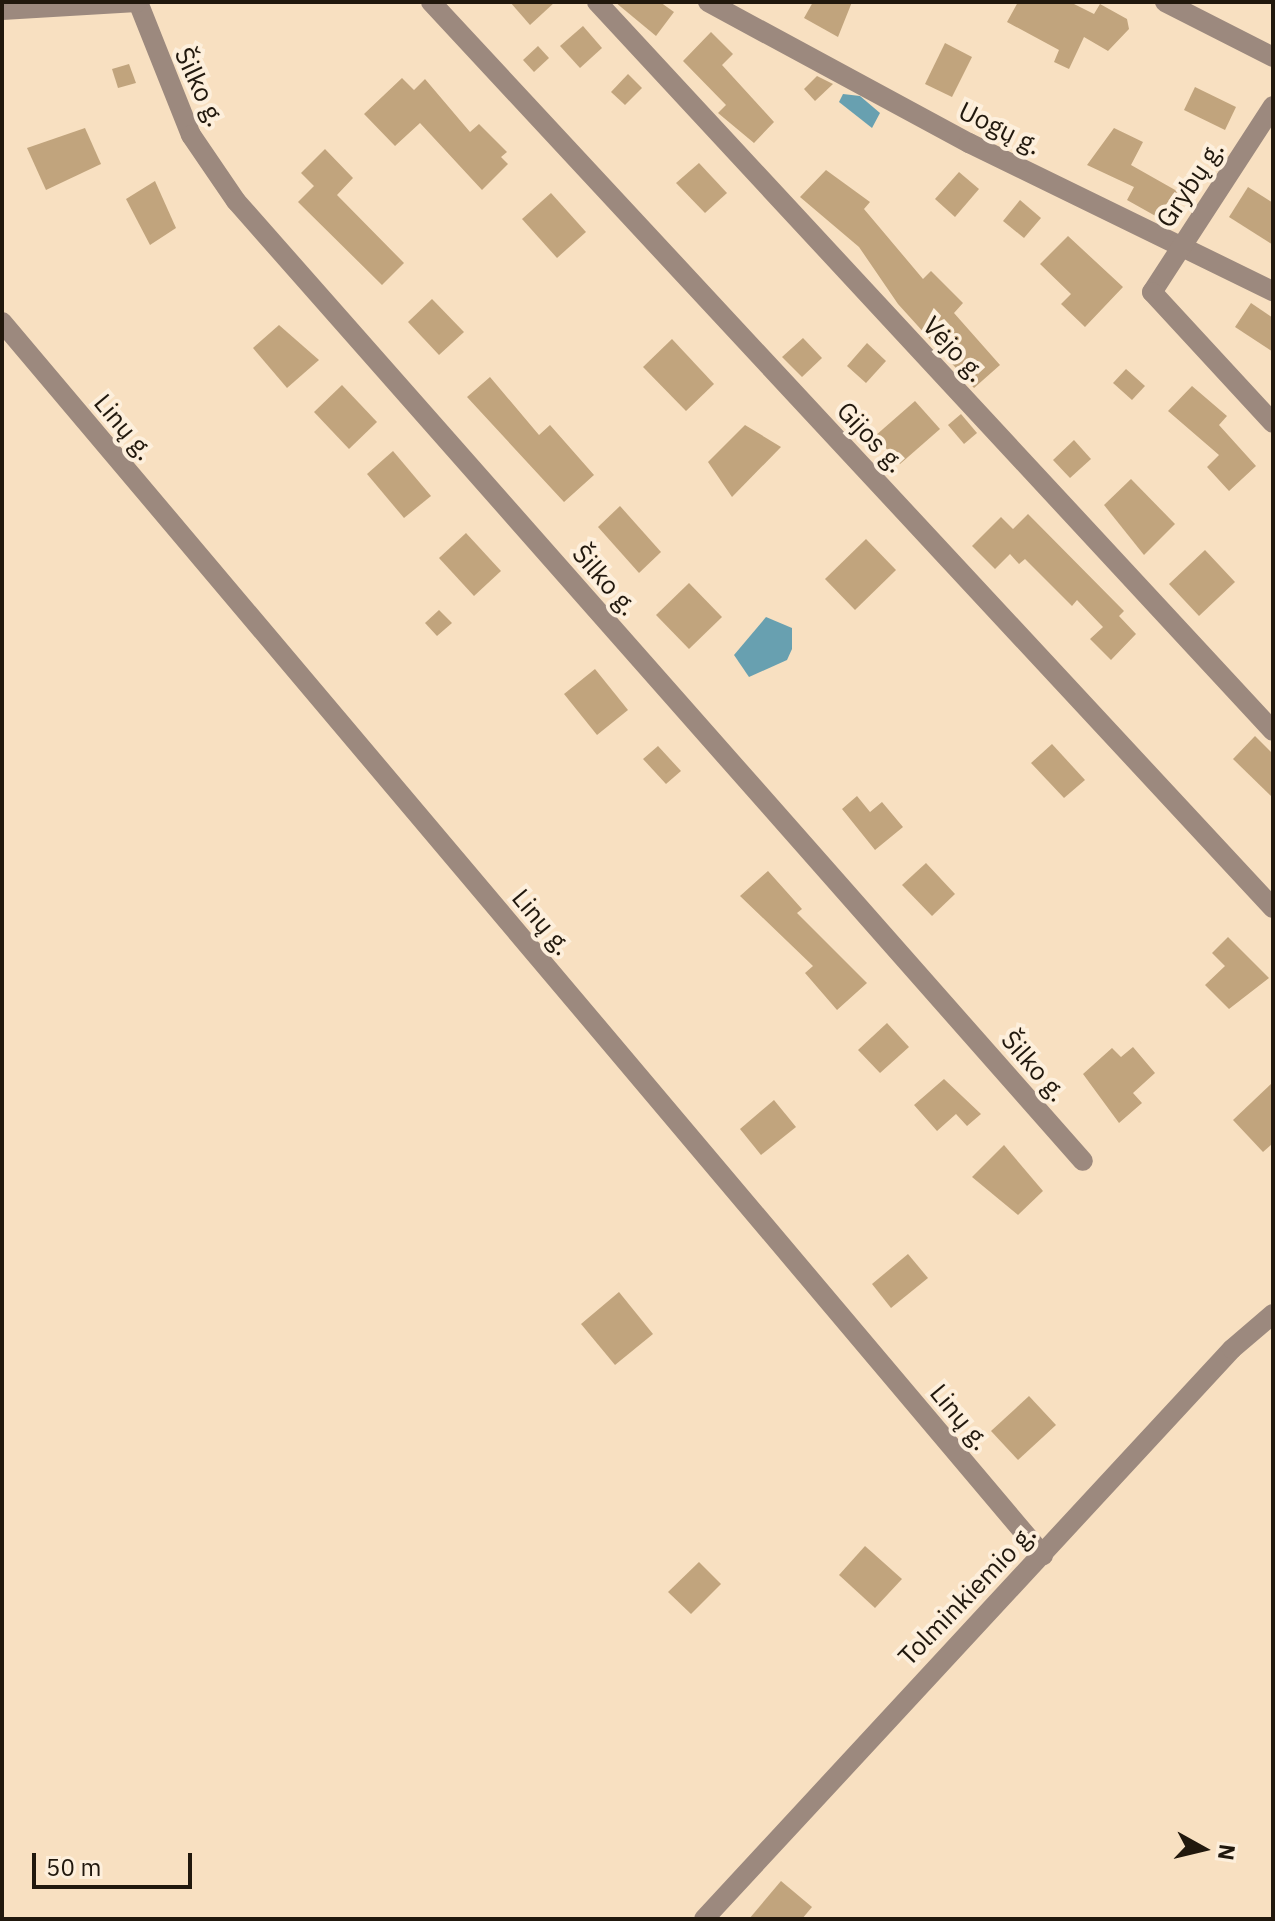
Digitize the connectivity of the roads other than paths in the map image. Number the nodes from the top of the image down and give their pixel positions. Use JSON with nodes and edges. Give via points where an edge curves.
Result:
{"nodes":[{"id":1,"x":138,"y":2,"type":"edge"},
{"id":2,"x":431,"y":2,"type":"edge"},
{"id":3,"x":597,"y":2,"type":"edge"},
{"id":4,"x":708,"y":2,"type":"edge"},
{"id":5,"x":1165,"y":2,"type":"edge"},
{"id":6,"x":2,"y":10,"type":"edge"},
{"id":7,"x":1273,"y":57,"type":"edge"},
{"id":8,"x":1273,"y":106,"type":"edge"},
{"id":9,"x":1181,"y":243,"type":"junction"},
{"id":10,"x":1273,"y":291,"type":"edge"},
{"id":11,"x":2,"y":322,"type":"edge"},
{"id":12,"x":1273,"y":423,"type":"edge"},
{"id":13,"x":1273,"y":731,"type":"edge"},
{"id":14,"x":1273,"y":908,"type":"edge"},
{"id":15,"x":1083,"y":1161,"type":"dead end"},
{"id":16,"x":1273,"y":1314,"type":"edge"},
{"id":17,"x":1043,"y":1555,"type":"junction"},
{"id":18,"x":704,"y":1919,"type":"edge"}],
"edges":[{"from":1,"to":6,"type":"street"},
{"from":1,"to":15,"type":"street","name":"Šilko g.","via":[[163,79],[236,201]]},
{"from":2,"to":14,"type":"street","name":"Gijos g."},
{"from":3,"to":13,"type":"street","name":"Vėjo g."},
{"from":4,"to":9,"type":"street","name":"Uogų g.","via":[[969,143]]},
{"from":5,"to":7,"type":"street"},
{"from":8,"to":9,"type":"street","name":"Grybų g."},
{"from":9,"to":10,"type":"street","name":"Uogų g."},
{"from":9,"to":12,"type":"street","name":"Grybų g.","via":[[1152,292]]},
{"from":11,"to":17,"type":"street","name":"Linų g."},
{"from":16,"to":17,"type":"street","name":"Tolminkiemio g."},
{"from":17,"to":18,"type":"street","name":"Tolminkiemio g."}]}
